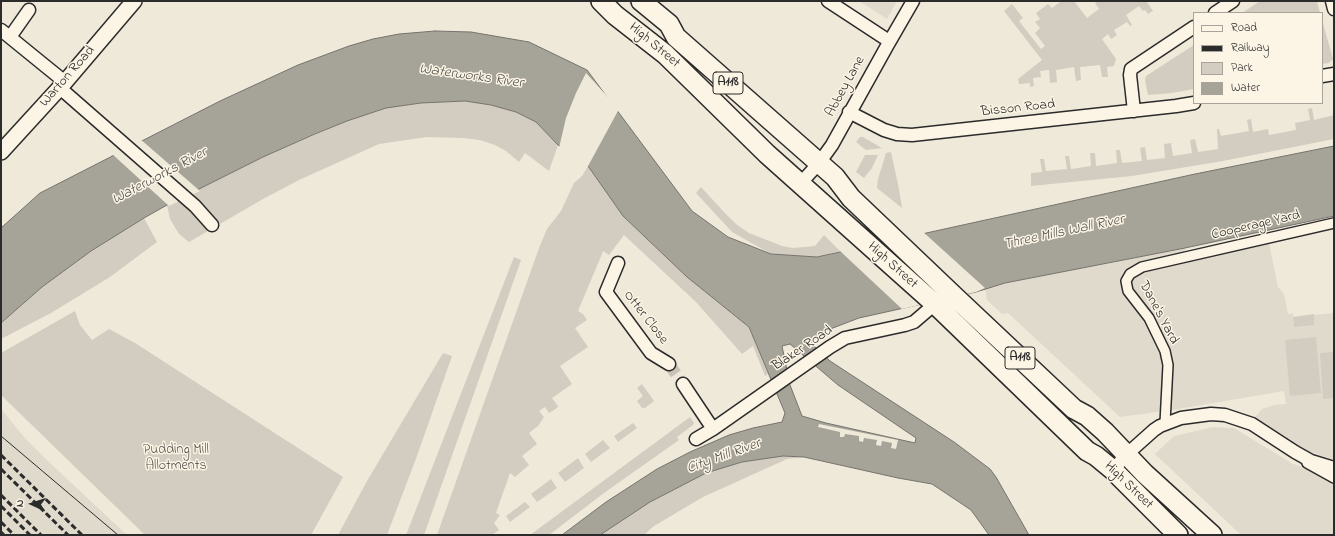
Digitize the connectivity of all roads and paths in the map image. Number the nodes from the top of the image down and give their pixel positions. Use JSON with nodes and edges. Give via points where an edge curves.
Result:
{"nodes":[{"id":1,"x":134,"y":1,"type":"edge"},
{"id":2,"x":601,"y":1,"type":"edge"},
{"id":3,"x":641,"y":1,"type":"edge"},
{"id":4,"x":828,"y":1,"type":"edge"},
{"id":5,"x":913,"y":1,"type":"edge"},
{"id":6,"x":1233,"y":1,"type":"edge"},
{"id":7,"x":1332,"y":1,"type":"edge"},
{"id":8,"x":1334,"y":9,"type":"edge"},
{"id":9,"x":29,"y":10,"type":"dead end"},
{"id":10,"x":1216,"y":12,"type":"edge"},
{"id":11,"x":1193,"y":28,"type":"edge"},
{"id":12,"x":6,"y":34,"type":"edge"},
{"id":13,"x":890,"y":41,"type":"junction"},
{"id":14,"x":1334,"y":74,"type":"edge"},
{"id":15,"x":1323,"y":76,"type":"edge"},
{"id":16,"x":62,"y":85,"type":"junction"},
{"id":17,"x":1193,"y":103,"type":"edge"},
{"id":18,"x":1134,"y":111,"type":"junction"},
{"id":19,"x":849,"y":112,"type":"junction"},
{"id":20,"x":1,"y":152,"type":"edge"},
{"id":21,"x":819,"y":163,"type":"junction"},
{"id":22,"x":800,"y":184,"type":"junction"},
{"id":23,"x":1334,"y":224,"type":"edge"},
{"id":24,"x":212,"y":225,"type":"dead end"},
{"id":25,"x":1185,"y":257,"type":"joint"},
{"id":26,"x":618,"y":263,"type":"dead end"},
{"id":27,"x":934,"y":303,"type":"junction"},
{"id":28,"x":669,"y":364,"type":"tunnel mouth"},
{"id":29,"x":683,"y":384,"type":"tunnel mouth"},
{"id":30,"x":1165,"y":423,"type":"junction"},
{"id":31,"x":714,"y":428,"type":"junction"},
{"id":32,"x":696,"y":439,"type":"dead end"},
{"id":33,"x":1295,"y":452,"type":"junction"},
{"id":34,"x":1126,"y":455,"type":"junction"},
{"id":35,"x":1334,"y":468,"type":"edge"},
{"id":36,"x":1113,"y":470,"type":"junction"},
{"id":37,"x":1334,"y":478,"type":"edge"},
{"id":38,"x":1178,"y":535,"type":"edge"},
{"id":39,"x":1212,"y":535,"type":"edge"}],
"edges":[{"from":1,"to":16,"type":"street","name":"Warton Road"},
{"from":2,"to":22,"type":"main road","name":"High Street","number":"A118","via":[[665,54]]},
{"from":3,"to":21,"type":"main road","name":"High Street","number":"A118","via":[[669,24],[676,37]]},
{"from":4,"to":13,"type":"street"},
{"from":5,"to":13,"type":"street","name":"Abbey Lane"},
{"from":6,"to":10,"type":"street"},
{"from":7,"to":8,"type":"street"},
{"from":9,"to":12,"type":"street"},
{"from":11,"to":18,"type":"street","via":[[1131,69]]},
{"from":12,"to":16,"type":"street"},
{"from":13,"to":19,"type":"street","name":"Abbey Lane"},
{"from":14,"to":15,"type":"street"},
{"from":16,"to":20,"type":"street","name":"Warton Road"},
{"from":16,"to":24,"type":"street","via":[[195,206]]},
{"from":17,"to":18,"type":"street","name":"Bisson Road"},
{"from":18,"to":19,"type":"street","name":"Bisson Road","via":[[912,135],[884,130]]},
{"from":19,"to":21,"type":"street","name":"Abbey Lane","via":[[832,145]]},
{"from":21,"to":22,"type":"street","name":"Abbey Lane"},
{"from":21,"to":34,"type":"main road","name":"High Street","number":"A118","via":[[835,177],[851,198],[955,297],[1074,409],[1087,416],[1105,432]]},
{"from":22,"to":27,"type":"main road","name":"High Street","number":"A118"},
{"from":23,"to":25,"type":"street","name":"Cooperage Yard"},
{"from":25,"to":30,"type":"street","name":"Dane's Yard","via":[[1142,267],[1130,274],[1126,281],[1128,291],[1149,318],[1168,365]]},
{"from":26,"to":28,"type":"street","name":"Otter Close","via":[[606,292],[651,353]]},
{"from":27,"to":31,"type":"street","name":"Blaker Road","via":[[914,322],[845,338]]},
{"from":27,"to":36,"type":"main road","name":"High Street","number":"A118","via":[[1087,451]]},
{"from":29,"to":31,"type":"street"},
{"from":30,"to":33,"type":"street","via":[[1199,415],[1225,415],[1252,424]]},
{"from":30,"to":34,"type":"street"},
{"from":31,"to":32,"type":"street","name":"Blaker Road"},
{"from":33,"to":35,"type":"street","via":[[1311,461]]},
{"from":33,"to":37,"type":"street","via":[[1293,456]]},
{"from":34,"to":36,"type":"street"},
{"from":34,"to":39,"type":"main road","name":"High Street","number":"A118"},
{"from":36,"to":38,"type":"main road","name":"High Street","number":"A118"}]}
